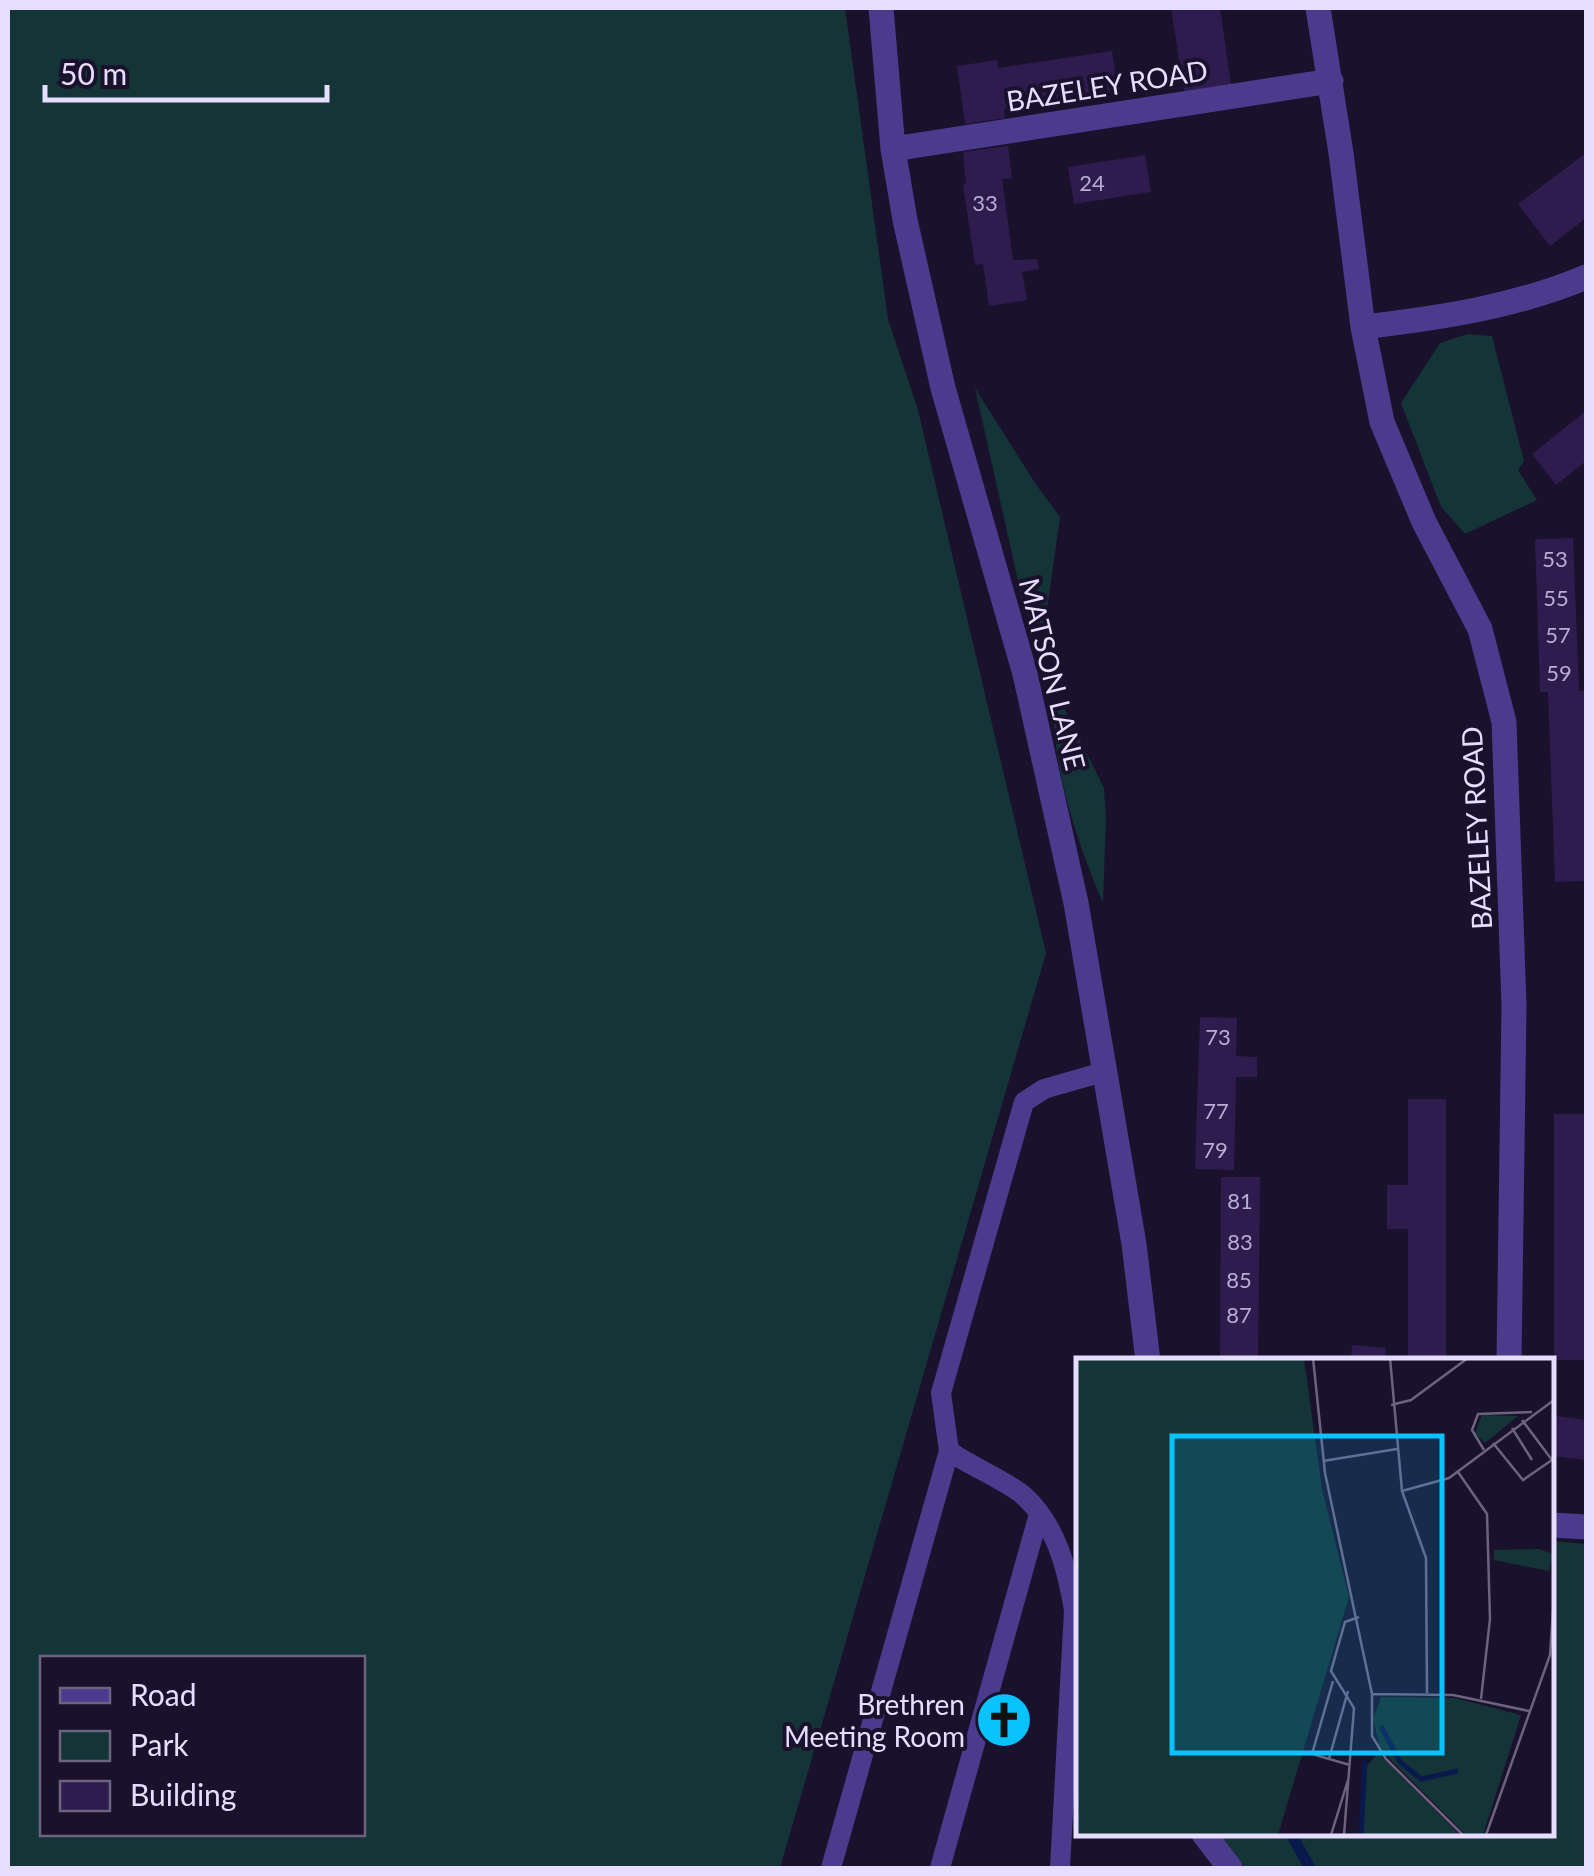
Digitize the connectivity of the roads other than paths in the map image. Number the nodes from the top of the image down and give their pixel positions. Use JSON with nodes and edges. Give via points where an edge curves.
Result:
{"nodes":[{"id":1,"x":881,"y":8,"type":"edge"},
{"id":2,"x":1318,"y":8,"type":"edge"},
{"id":3,"x":1330,"y":81,"type":"junction"},
{"id":4,"x":893,"y":149,"type":"junction"},
{"id":5,"x":1586,"y":277,"type":"edge"},
{"id":6,"x":1363,"y":328,"type":"junction"},
{"id":7,"x":1103,"y":1072,"type":"junction"},
{"id":8,"x":1148,"y":1358,"type":"edge"},
{"id":9,"x":1509,"y":1358,"type":"edge"},
{"id":10,"x":949,"y":1451,"type":"junction"},
{"id":11,"x":1039,"y":1514,"type":"junction"},
{"id":12,"x":1554,"y":1526,"type":"edge"},
{"id":13,"x":1586,"y":1528,"type":"edge"},
{"id":14,"x":1206,"y":1836,"type":"edge"},
{"id":15,"x":831,"y":1868,"type":"edge"},
{"id":16,"x":940,"y":1868,"type":"edge"},
{"id":17,"x":1060,"y":1868,"type":"edge"},
{"id":18,"x":1230,"y":1868,"type":"edge"}],
"edges":[{"from":1,"to":4,"type":"street","name":"MATSON LANE"},
{"from":2,"to":3,"type":"street","name":"BAZELEY ROAD"},
{"from":3,"to":4,"type":"street","name":"BAZELEY ROAD"},
{"from":3,"to":6,"type":"street","name":"BAZELEY ROAD"},
{"from":4,"to":7,"type":"street","name":"MATSON LANE","via":[[943,388],[1025,674],[1076,902]]},
{"from":5,"to":6,"type":"street","via":[[1452,316]]},
{"from":6,"to":9,"type":"street","name":"BAZELEY ROAD","via":[[1382,422],[1424,522],[1480,628],[1504,722],[1514,1005]]},
{"from":7,"to":8,"type":"street","name":"MATSON LANE"},
{"from":7,"to":10,"type":"lane","via":[[1044,1089],[1024,1102],[942,1394]]},
{"from":10,"to":11,"type":"lane","via":[[1022,1494]]},
{"from":10,"to":15,"type":"lane"},
{"from":11,"to":16,"type":"lane"},
{"from":11,"to":17,"type":"lane","via":[[1068,1573],[1074,1610]]},
{"from":12,"to":13,"type":"street"},
{"from":14,"to":18,"type":"street"}]}
